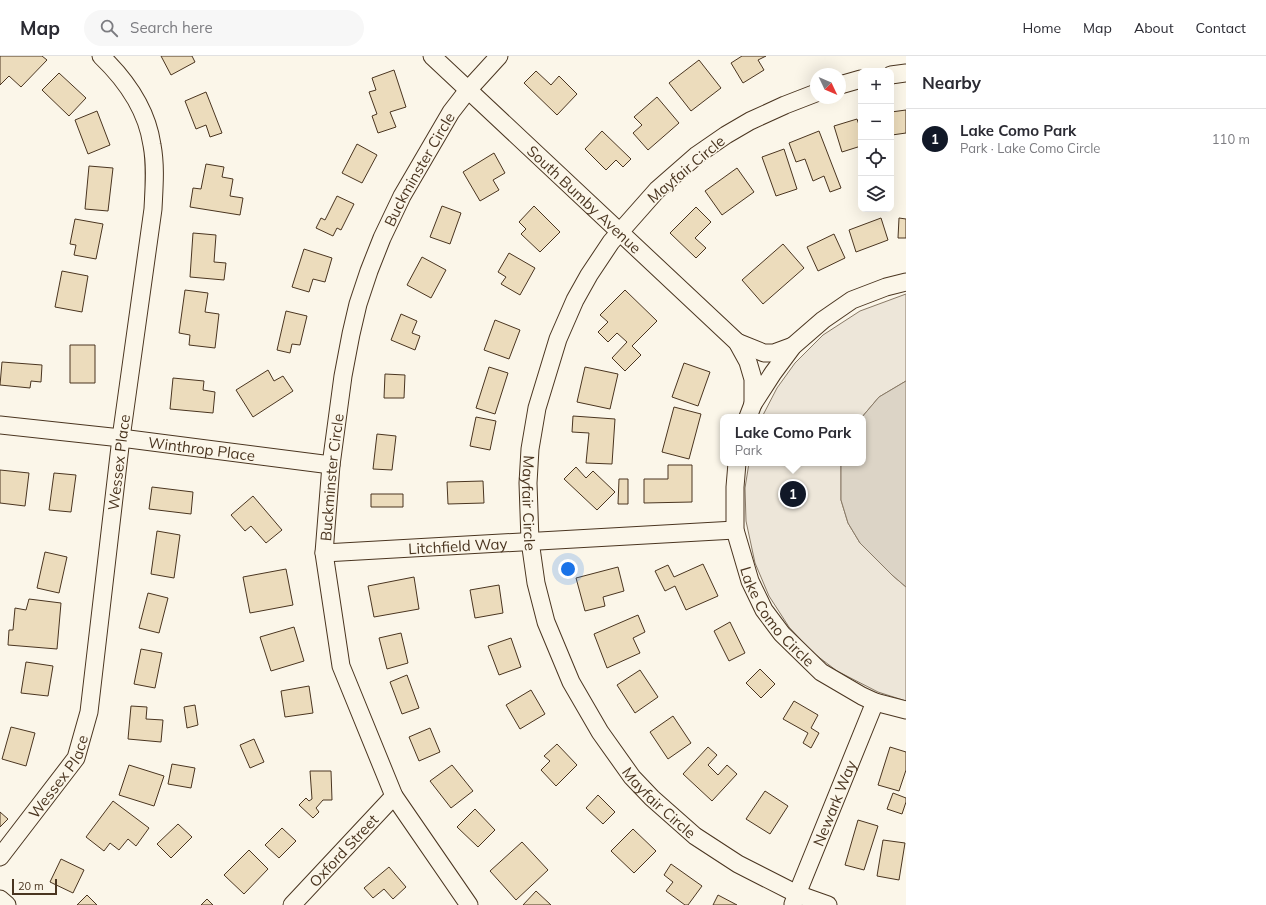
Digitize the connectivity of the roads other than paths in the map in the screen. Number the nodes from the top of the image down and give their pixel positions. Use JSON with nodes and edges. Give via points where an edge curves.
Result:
{"nodes":[{"id":1,"x":101,"y":56,"type":"edge"},
{"id":2,"x":432,"y":56,"type":"edge"},
{"id":3,"x":499,"y":56,"type":"edge"},
{"id":4,"x":906,"y":73,"type":"edge"},
{"id":5,"x":894,"y":74,"type":"edge"},
{"id":6,"x":858,"y":80,"type":"edge"},
{"id":7,"x":846,"y":83,"type":"edge"},
{"id":8,"x":468,"y":90,"type":"junction"},
{"id":9,"x":810,"y":95,"type":"edge"},
{"id":10,"x":619,"y":231,"type":"junction"},
{"id":11,"x":906,"y":282,"type":"edge"},
{"id":12,"x":737,"y":342,"type":"junction"},
{"id":13,"x":793,"y":346,"type":"junction"},
{"id":14,"x":750,"y":411,"type":"edge"},
{"id":15,"x":0,"y":425,"type":"edge"},
{"id":16,"x":121,"y":438,"type":"junction"},
{"id":17,"x":331,"y":465,"type":"junction"},
{"id":18,"x":737,"y":466,"type":"edge"},
{"id":19,"x":735,"y":530,"type":"junction"},
{"id":20,"x":530,"y":541,"type":"junction"},
{"id":21,"x":324,"y":553,"type":"junction"},
{"id":22,"x":875,"y":702,"type":"junction"},
{"id":23,"x":906,"y":710,"type":"edge"},
{"id":24,"x":394,"y":796,"type":"junction"},
{"id":25,"x":0,"y":857,"type":"edge"},
{"id":26,"x":0,"y":898,"type":"edge"},
{"id":27,"x":795,"y":900,"type":"edge"},
{"id":28,"x":7,"y":905,"type":"edge"},
{"id":29,"x":292,"y":905,"type":"edge"},
{"id":30,"x":469,"y":905,"type":"edge"},
{"id":31,"x":828,"y":905,"type":"edge"}],
"edges":[{"from":1,"to":16,"type":"street","name":"Wessex Place","via":[[127,84],[142,111],[152,144],[154,175],[153,209]]},
{"from":2,"to":8,"type":"street","name":"South Bumby Avenue"},
{"from":3,"to":8,"type":"street","name":"Buckminster Circle"},
{"from":4,"to":5,"type":"street"},
{"from":6,"to":7,"type":"street"},
{"from":8,"to":10,"type":"street","name":"South Bumby Avenue"},
{"from":8,"to":17,"type":"street","name":"Buckminster Circle","via":[[402,196],[369,271],[351,334]]},
{"from":9,"to":10,"type":"street","name":"Mayfair Circle","via":[[726,134],[657,190]]},
{"from":10,"to":12,"type":"street","name":"South Bumby Avenue"},
{"from":10,"to":20,"type":"street","name":"Mayfair Circle","via":[[575,300],[558,339],[539,402],[530,449]]},
{"from":11,"to":13,"type":"street","via":[[852,300],[823,320]]},
{"from":12,"to":13,"type":"street","name":"South Bumby Avenue","via":[[764,353],[774,353]]},
{"from":12,"to":14,"type":"street","name":"South Bumby Avenue","via":[[748,362],[753,379]]},
{"from":13,"to":14,"type":"street"},
{"from":15,"to":16,"type":"street","name":"Winthrop Place"},
{"from":16,"to":17,"type":"street","name":"Winthrop Place"},
{"from":16,"to":25,"type":"street","name":"Wessex Place","via":[[89,712],[76,758]]},
{"from":17,"to":21,"type":"street","name":"Buckminster Circle"},
{"from":18,"to":19,"type":"street","name":"Lake Como Circle"},
{"from":19,"to":20,"type":"street","name":"Litchfield Way"},
{"from":19,"to":22,"type":"street","name":"Lake Como Circle","via":[[750,580],[764,610],[782,634],[821,672]]},
{"from":20,"to":21,"type":"street","name":"Litchfield Way"},
{"from":20,"to":27,"type":"street","name":"Mayfair Circle","via":[[536,583],[546,622],[570,682],[600,732],[632,777],[696,836]]},
{"from":21,"to":24,"type":"street","name":"Buckminster Circle","via":[[341,666]]},
{"from":22,"to":23,"type":"street","name":"Lake Como Circle"},
{"from":22,"to":27,"type":"street","name":"Newark Way"},
{"from":24,"to":29,"type":"street","name":"Oxford Street"},
{"from":24,"to":30,"type":"street","name":"Buckminster Circle"},
{"from":26,"to":28,"type":"street"},
{"from":27,"to":31,"type":"street","name":"Mayfair Circle"}]}
